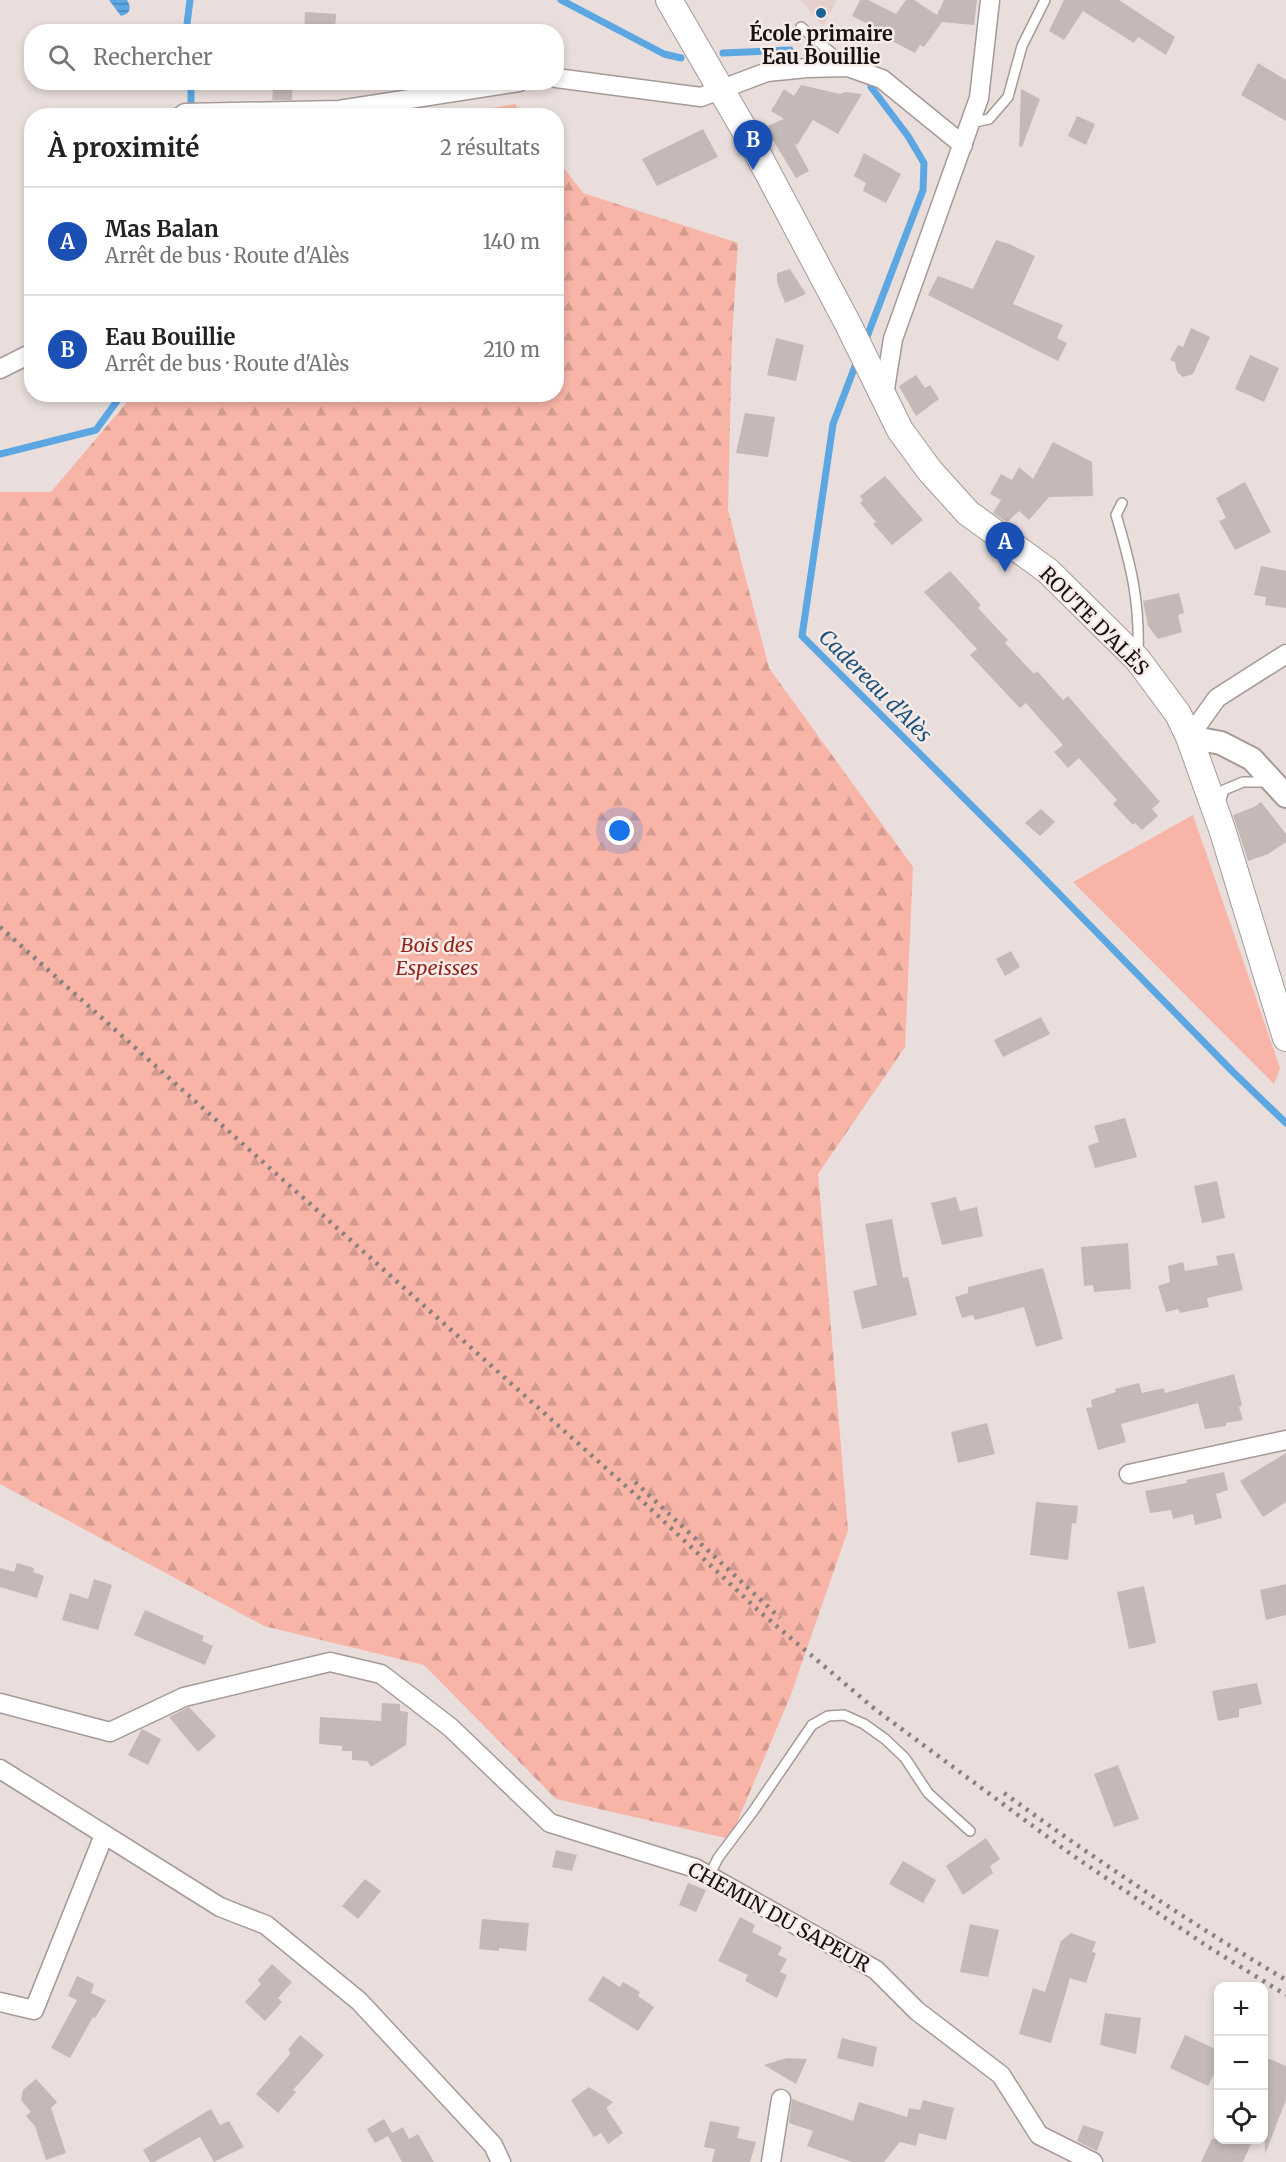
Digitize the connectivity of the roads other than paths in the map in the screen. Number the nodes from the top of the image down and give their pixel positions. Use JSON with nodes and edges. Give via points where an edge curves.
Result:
{"nodes":[{"id":1,"x":990,"y":0,"type":"edge"},
{"id":2,"x":1045,"y":0,"type":"edge"},
{"id":3,"x":673,"y":8,"type":"edge"},
{"id":4,"x":801,"y":27,"type":"dead end"},
{"id":5,"x":848,"y":68,"type":"junction"},
{"id":6,"x":715,"y":78,"type":"junction"},
{"id":7,"x":564,"y":79,"type":"edge"},
{"id":8,"x":468,"y":90,"type":"edge"},
{"id":9,"x":352,"y":108,"type":"edge"},
{"id":10,"x":971,"y":123,"type":"junction"},
{"id":11,"x":963,"y":146,"type":"junction"},
{"id":12,"x":24,"y":357,"type":"edge"},
{"id":13,"x":0,"y":369,"type":"edge"},
{"id":14,"x":884,"y":395,"type":"junction"},
{"id":15,"x":1122,"y":503,"type":"dead end"},
{"id":16,"x":1286,"y":654,"type":"edge"},
{"id":17,"x":1138,"y":660,"type":"junction"},
{"id":18,"x":1189,"y":737,"type":"junction"},
{"id":19,"x":1279,"y":789,"type":"edge"},
{"id":20,"x":1216,"y":813,"type":"junction"},
{"id":21,"x":1286,"y":1038,"type":"edge"},
{"id":22,"x":1286,"y":1440,"type":"edge"},
{"id":23,"x":1130,"y":1474,"type":"dead end"},
{"id":24,"x":0,"y":1703,"type":"edge"},
{"id":25,"x":0,"y":1769,"type":"edge"},
{"id":26,"x":970,"y":1830,"type":"dead end"},
{"id":27,"x":104,"y":1835,"type":"junction"},
{"id":28,"x":709,"y":1876,"type":"junction"},
{"id":29,"x":0,"y":2001,"type":"edge"},
{"id":30,"x":781,"y":2099,"type":"dead end"},
{"id":31,"x":501,"y":2162,"type":"edge"},
{"id":32,"x":771,"y":2162,"type":"edge"},
{"id":33,"x":1093,"y":2162,"type":"edge"}],
"edges":[{"from":1,"to":10,"type":"street","via":[[979,98]]},
{"from":2,"to":10,"type":"lane","via":[[1022,46],[1008,97],[989,119]]},
{"from":3,"to":6,"type":"main road","name":"ROUTE D'ALÈS"},
{"from":4,"to":5,"type":"lane"},
{"from":5,"to":6,"type":"street","via":[[807,68]]},
{"from":5,"to":11,"type":"street","via":[[882,79]]},
{"from":6,"to":7,"type":"street","via":[[701,97]]},
{"from":6,"to":14,"type":"main road","name":"ROUTE D'ALÈS"},
{"from":8,"to":9,"type":"street"},
{"from":10,"to":11,"type":"street"},
{"from":11,"to":14,"type":"street","via":[[893,339]]},
{"from":12,"to":13,"type":"street"},
{"from":14,"to":17,"type":"main road","name":"ROUTE D'ALÈS","via":[[900,430],[968,513],[1048,572]]},
{"from":15,"to":17,"type":"lane","via":[[1116,515],[1131,564],[1139,621]]},
{"from":16,"to":18,"type":"street","via":[[1217,698]]},
{"from":17,"to":18,"type":"main road","name":"ROUTE D'ALÈS","via":[[1178,714]]},
{"from":18,"to":19,"type":"street","via":[[1221,743],[1252,759]]},
{"from":18,"to":20,"type":"main road","name":"ROUTE D'ALÈS"},
{"from":19,"to":20,"type":"lane","via":[[1243,782],[1224,790]]},
{"from":20,"to":21,"type":"main road","name":"ROUTE D'ALÈS"},
{"from":22,"to":23,"type":"street"},
{"from":24,"to":28,"type":"street","name":"CHEMIN DU SAPEUR","via":[[110,1732],[184,1697],[330,1662],[371,1671],[381,1674],[450,1727],[550,1823],[695,1868]]},
{"from":25,"to":27,"type":"street"},
{"from":26,"to":28,"type":"lane","via":[[928,1793],[905,1758],[885,1739],[844,1715],[828,1716],[812,1725]]},
{"from":27,"to":29,"type":"street","via":[[34,2010]]},
{"from":27,"to":31,"type":"street","via":[[220,1907],[266,1925],[359,2001],[493,2145]]},
{"from":28,"to":33,"type":"street","name":"CHEMIN DU SAPEUR","via":[[876,1970],[917,2011],[1001,2075],[1039,2135]]},
{"from":30,"to":32,"type":"street"}]}
